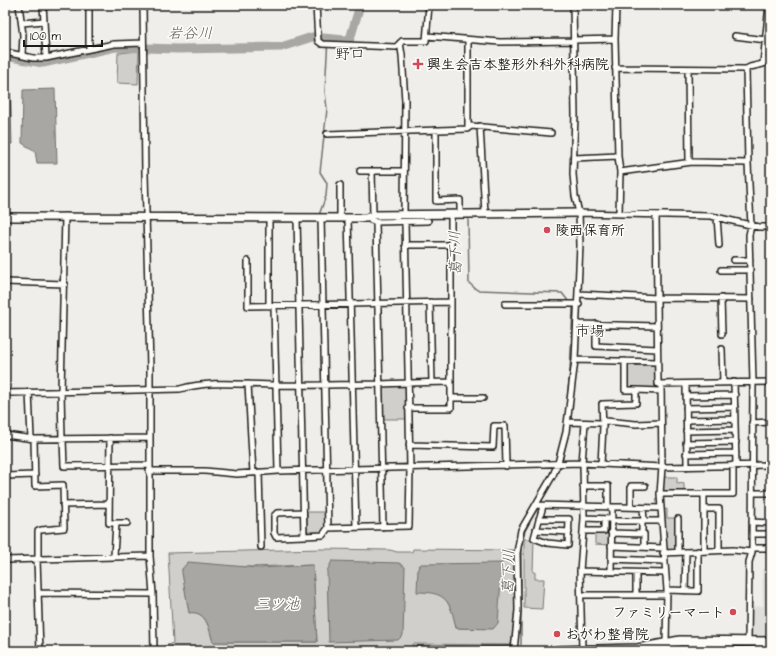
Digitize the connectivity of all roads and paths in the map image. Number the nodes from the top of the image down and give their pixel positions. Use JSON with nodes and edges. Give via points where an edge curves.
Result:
{"nodes":[{"id":1,"x":19,"y":5,"type":"edge"},
{"id":2,"x":43,"y":5,"type":"edge"},
{"id":3,"x":88,"y":5,"type":"edge"},
{"id":4,"x":143,"y":5,"type":"edge"},
{"id":5,"x":316,"y":5,"type":"edge"},
{"id":6,"x":429,"y":5,"type":"edge"},
{"id":7,"x":573,"y":5,"type":"edge"},
{"id":8,"x":616,"y":5,"type":"edge"},
{"id":9,"x":769,"y":5,"type":"edge"},
{"id":10,"x":44,"y":21,"type":"junction"},
{"id":11,"x":22,"y":23,"type":"junction"},
{"id":12,"x":427,"y":36,"type":"junction"},
{"id":13,"x":735,"y":36,"type":"dead end"},
{"id":14,"x":615,"y":39,"type":"junction"},
{"id":15,"x":468,"y":40,"type":"junction"},
{"id":16,"x":766,"y":40,"type":"junction"},
{"id":17,"x":574,"y":41,"type":"junction"},
{"id":18,"x":143,"y":43,"type":"junction"},
{"id":19,"x":400,"y":43,"type":"junction"},
{"id":20,"x":89,"y":49,"type":"junction"},
{"id":21,"x":5,"y":52,"type":"edge"},
{"id":22,"x":22,"y":56,"type":"junction"},
{"id":23,"x":46,"y":58,"type":"junction"},
{"id":24,"x":771,"y":61,"type":"edge"},
{"id":25,"x":763,"y":62,"type":"junction"},
{"id":26,"x":615,"y":68,"type":"junction"},
{"id":27,"x":688,"y":69,"type":"junction"},
{"id":28,"x":746,"y":69,"type":"junction"},
{"id":29,"x":480,"y":126,"type":"junction"},
{"id":30,"x":468,"y":128,"type":"junction"},
{"id":31,"x":405,"y":130,"type":"junction"},
{"id":32,"x":436,"y":130,"type":"junction"},
{"id":33,"x":551,"y":133,"type":"dead end"},
{"id":34,"x":327,"y":134,"type":"dead end"},
{"id":35,"x":618,"y":156,"type":"junction"},
{"id":36,"x":574,"y":158,"type":"junction"},
{"id":37,"x":689,"y":162,"type":"junction"},
{"id":38,"x":748,"y":163,"type":"junction"},
{"id":39,"x":360,"y":170,"type":"dead end"},
{"id":40,"x":372,"y":171,"type":"junction"},
{"id":41,"x":404,"y":171,"type":"junction"},
{"id":42,"x":620,"y":172,"type":"junction"},
{"id":43,"x":340,"y":185,"type":"dead end"},
{"id":44,"x":484,"y":213,"type":"junction"},
{"id":45,"x":579,"y":213,"type":"junction"},
{"id":46,"x":451,"y":214,"type":"junction"},
{"id":47,"x":460,"y":214,"type":"junction"},
{"id":48,"x":619,"y":214,"type":"junction"},
{"id":49,"x":656,"y":215,"type":"junction"},
{"id":50,"x":65,"y":216,"type":"junction"},
{"id":51,"x":369,"y":216,"type":"junction"},
{"id":52,"x":5,"y":217,"type":"edge"},
{"id":53,"x":147,"y":217,"type":"junction"},
{"id":54,"x":717,"y":217,"type":"junction"},
{"id":55,"x":269,"y":218,"type":"junction"},
{"id":56,"x":297,"y":218,"type":"junction"},
{"id":57,"x":321,"y":218,"type":"junction"},
{"id":58,"x":340,"y":218,"type":"junction"},
{"id":59,"x":348,"y":218,"type":"junction"},
{"id":60,"x":404,"y":218,"type":"junction"},
{"id":61,"x":428,"y":221,"type":"dead end"},
{"id":62,"x":376,"y":222,"type":"junction"},
{"id":63,"x":751,"y":226,"type":"junction"},
{"id":64,"x":771,"y":227,"type":"edge"},
{"id":65,"x":405,"y":245,"type":"junction"},
{"id":66,"x":451,"y":245,"type":"junction"},
{"id":67,"x":719,"y":245,"type":"dead end"},
{"id":68,"x":734,"y":260,"type":"dead end"},
{"id":69,"x":750,"y":260,"type":"junction"},
{"id":70,"x":248,"y":261,"type":"dead end"},
{"id":71,"x":721,"y":270,"type":"dead end"},
{"id":72,"x":750,"y":270,"type":"junction"},
{"id":73,"x":5,"y":282,"type":"edge"},
{"id":74,"x":65,"y":284,"type":"junction"},
{"id":75,"x":579,"y":294,"type":"junction"},
{"id":76,"x":658,"y":298,"type":"junction"},
{"id":77,"x":721,"y":298,"type":"junction"},
{"id":78,"x":751,"y":298,"type":"junction"},
{"id":79,"x":406,"y":302,"type":"junction"},
{"id":80,"x":430,"y":302,"type":"junction"},
{"id":81,"x":451,"y":302,"type":"junction"},
{"id":82,"x":378,"y":303,"type":"junction"},
{"id":83,"x":323,"y":304,"type":"junction"},
{"id":84,"x":350,"y":304,"type":"junction"},
{"id":85,"x":505,"y":304,"type":"dead end"},
{"id":86,"x":578,"y":304,"type":"junction"},
{"id":87,"x":299,"y":305,"type":"junction"},
{"id":88,"x":272,"y":306,"type":"junction"},
{"id":89,"x":578,"y":324,"type":"junction"},
{"id":90,"x":596,"y":324,"type":"junction"},
{"id":91,"x":657,"y":326,"type":"junction"},
{"id":92,"x":722,"y":334,"type":"dead end"},
{"id":93,"x":657,"y":349,"type":"junction"},
{"id":94,"x":722,"y":349,"type":"dead end"},
{"id":95,"x":575,"y":360,"type":"junction"},
{"id":96,"x":625,"y":361,"type":"junction"},
{"id":97,"x":657,"y":362,"type":"junction"},
{"id":98,"x":408,"y":382,"type":"junction"},
{"id":99,"x":432,"y":382,"type":"junction"},
{"id":100,"x":451,"y":382,"type":"junction"},
{"id":101,"x":734,"y":382,"type":"junction"},
{"id":102,"x":753,"y":382,"type":"junction"},
{"id":103,"x":771,"y":382,"type":"edge"},
{"id":104,"x":352,"y":383,"type":"junction"},
{"id":105,"x":380,"y":383,"type":"junction"},
{"id":106,"x":723,"y":383,"type":"junction"},
{"id":107,"x":248,"y":384,"type":"junction"},
{"id":108,"x":325,"y":384,"type":"junction"},
{"id":109,"x":661,"y":384,"type":"junction"},
{"id":110,"x":686,"y":384,"type":"junction"},
{"id":111,"x":276,"y":385,"type":"junction"},
{"id":112,"x":300,"y":385,"type":"junction"},
{"id":113,"x":149,"y":390,"type":"junction"},
{"id":114,"x":636,"y":390,"type":"junction"},
{"id":115,"x":61,"y":391,"type":"junction"},
{"id":116,"x":661,"y":391,"type":"junction"},
{"id":117,"x":29,"y":392,"type":"junction"},
{"id":118,"x":5,"y":393,"type":"edge"},
{"id":119,"x":735,"y":395,"type":"junction"},
{"id":120,"x":686,"y":396,"type":"junction"},
{"id":121,"x":451,"y":398,"type":"junction"},
{"id":122,"x":483,"y":398,"type":"dead end"},
{"id":123,"x":735,"y":407,"type":"junction"},
{"id":124,"x":408,"y":408,"type":"junction"},
{"id":125,"x":686,"y":408,"type":"junction"},
{"id":126,"x":735,"y":419,"type":"junction"},
{"id":127,"x":686,"y":420,"type":"junction"},
{"id":128,"x":568,"y":422,"type":"junction"},
{"id":129,"x":603,"y":422,"type":"junction"},
{"id":130,"x":752,"y":422,"type":"junction"},
{"id":131,"x":771,"y":422,"type":"edge"},
{"id":132,"x":585,"y":423,"type":"junction"},
{"id":133,"x":661,"y":423,"type":"junction"},
{"id":134,"x":735,"y":430,"type":"junction"},
{"id":135,"x":686,"y":431,"type":"junction"},
{"id":136,"x":5,"y":435,"type":"edge"},
{"id":137,"x":32,"y":438,"type":"junction"},
{"id":138,"x":110,"y":438,"type":"junction"},
{"id":139,"x":149,"y":438,"type":"junction"},
{"id":140,"x":63,"y":439,"type":"junction"},
{"id":141,"x":736,"y":442,"type":"junction"},
{"id":142,"x":686,"y":443,"type":"junction"},
{"id":143,"x":409,"y":444,"type":"junction"},
{"id":144,"x":686,"y":454,"type":"junction"},
{"id":145,"x":736,"y":454,"type":"junction"},
{"id":146,"x":558,"y":463,"type":"junction"},
{"id":147,"x":583,"y":463,"type":"junction"},
{"id":148,"x":601,"y":464,"type":"junction"},
{"id":149,"x":110,"y":465,"type":"junction"},
{"id":150,"x":734,"y":465,"type":"junction"},
{"id":151,"x":752,"y":465,"type":"junction"},
{"id":152,"x":771,"y":465,"type":"edge"},
{"id":153,"x":506,"y":466,"type":"junction"},
{"id":154,"x":662,"y":467,"type":"junction"},
{"id":155,"x":687,"y":467,"type":"junction"},
{"id":156,"x":149,"y":468,"type":"junction"},
{"id":157,"x":410,"y":468,"type":"junction"},
{"id":158,"x":381,"y":469,"type":"junction"},
{"id":159,"x":278,"y":470,"type":"junction"},
{"id":160,"x":302,"y":470,"type":"junction"},
{"id":161,"x":327,"y":470,"type":"junction"},
{"id":162,"x":354,"y":470,"type":"junction"},
{"id":163,"x":259,"y":472,"type":"junction"},
{"id":164,"x":253,"y":473,"type":"junction"},
{"id":165,"x":35,"y":475,"type":"junction"},
{"id":166,"x":5,"y":476,"type":"edge"},
{"id":167,"x":583,"y":486,"type":"junction"},
{"id":168,"x":645,"y":486,"type":"dead end"},
{"id":169,"x":752,"y":493,"type":"junction"},
{"id":170,"x":771,"y":493,"type":"edge"},
{"id":171,"x":660,"y":494,"type":"junction"},
{"id":172,"x":704,"y":494,"type":"junction"},
{"id":173,"x":109,"y":504,"type":"junction"},
{"id":174,"x":63,"y":505,"type":"junction"},
{"id":175,"x":536,"y":505,"type":"junction"},
{"id":176,"x":544,"y":506,"type":"junction"},
{"id":177,"x":584,"y":506,"type":"junction"},
{"id":178,"x":610,"y":507,"type":"junction"},
{"id":179,"x":631,"y":507,"type":"junction"},
{"id":180,"x":643,"y":508,"type":"junction"},
{"id":181,"x":661,"y":508,"type":"junction"},
{"id":182,"x":704,"y":509,"type":"junction"},
{"id":183,"x":303,"y":512,"type":"junction"},
{"id":184,"x":584,"y":518,"type":"junction"},
{"id":185,"x":539,"y":519,"type":"junction"},
{"id":186,"x":604,"y":519,"type":"junction"},
{"id":187,"x":678,"y":519,"type":"dead end"},
{"id":188,"x":612,"y":520,"type":"junction"},
{"id":189,"x":662,"y":521,"type":"junction"},
{"id":190,"x":643,"y":522,"type":"junction"},
{"id":191,"x":752,"y":522,"type":"junction"},
{"id":192,"x":116,"y":523,"type":"junction"},
{"id":193,"x":126,"y":523,"type":"dead end"},
{"id":194,"x":771,"y":523,"type":"edge"},
{"id":195,"x":356,"y":527,"type":"junction"},
{"id":196,"x":383,"y":527,"type":"junction"},
{"id":197,"x":328,"y":528,"type":"junction"},
{"id":198,"x":536,"y":530,"type":"junction"},
{"id":199,"x":583,"y":531,"type":"junction"},
{"id":200,"x":569,"y":532,"type":"junction"},
{"id":201,"x":611,"y":533,"type":"junction"},
{"id":202,"x":642,"y":534,"type":"junction"},
{"id":203,"x":752,"y":534,"type":"junction"},
{"id":204,"x":771,"y":534,"type":"edge"},
{"id":205,"x":304,"y":536,"type":"junction"},
{"id":206,"x":611,"y":546,"type":"junction"},
{"id":207,"x":261,"y":547,"type":"dead end"},
{"id":208,"x":644,"y":547,"type":"junction"},
{"id":209,"x":771,"y":548,"type":"edge"},
{"id":210,"x":663,"y":550,"type":"junction"},
{"id":211,"x":719,"y":550,"type":"junction"},
{"id":212,"x":752,"y":550,"type":"junction"},
{"id":213,"x":698,"y":551,"type":"junction"},
{"id":214,"x":704,"y":551,"type":"junction"},
{"id":215,"x":678,"y":552,"type":"junction"},
{"id":216,"x":686,"y":552,"type":"junction"},
{"id":217,"x":114,"y":556,"type":"junction"},
{"id":218,"x":150,"y":556,"type":"junction"},
{"id":219,"x":37,"y":559,"type":"junction"},
{"id":220,"x":611,"y":559,"type":"junction"},
{"id":221,"x":5,"y":560,"type":"edge"},
{"id":222,"x":664,"y":561,"type":"junction"},
{"id":223,"x":580,"y":571,"type":"junction"},
{"id":224,"x":611,"y":572,"type":"junction"},
{"id":225,"x":636,"y":573,"type":"junction"},
{"id":226,"x":665,"y":573,"type":"junction"},
{"id":227,"x":685,"y":591,"type":"junction"},
{"id":228,"x":38,"y":593,"type":"junction"},
{"id":229,"x":667,"y":593,"type":"junction"},
{"id":230,"x":153,"y":594,"type":"junction"},
{"id":231,"x":581,"y":595,"type":"junction"},
{"id":232,"x":636,"y":595,"type":"junction"},
{"id":233,"x":771,"y":642,"type":"edge"},
{"id":234,"x":666,"y":644,"type":"junction"},
{"id":235,"x":737,"y":646,"type":"edge"},
{"id":236,"x":748,"y":646,"type":"edge"},
{"id":237,"x":641,"y":650,"type":"edge"},
{"id":238,"x":40,"y":651,"type":"edge"},
{"id":239,"x":154,"y":651,"type":"edge"},
{"id":240,"x":514,"y":651,"type":"edge"},
{"id":241,"x":558,"y":651,"type":"edge"},
{"id":242,"x":586,"y":651,"type":"edge"},
{"id":243,"x":680,"y":651,"type":"edge"}],
"edges":[{"from":1,"to":11,"type":"street"},
{"from":2,"to":10,"type":"street"},
{"from":3,"to":20,"type":"street"},
{"from":4,"to":18,"type":"street"},
{"from":5,"to":19,"type":"street","via":[[318,41],[322,44],[396,47]]},
{"from":6,"to":12,"type":"street"},
{"from":7,"to":17,"type":"street"},
{"from":8,"to":14,"type":"street"},
{"from":9,"to":16,"type":"street"},
{"from":10,"to":11,"type":"street"},
{"from":10,"to":23,"type":"street"},
{"from":11,"to":22,"type":"street"},
{"from":12,"to":15,"type":"street"},
{"from":12,"to":19,"type":"street","via":[[426,41]]},
{"from":13,"to":16,"type":"street"},
{"from":14,"to":17,"type":"street"},
{"from":14,"to":26,"type":"street"},
{"from":15,"to":17,"type":"street"},
{"from":15,"to":30,"type":"street"},
{"from":16,"to":25,"type":"street"},
{"from":17,"to":36,"type":"street"},
{"from":18,"to":20,"type":"street","via":[[114,44]]},
{"from":18,"to":53,"type":"street","via":[[144,174]]},
{"from":19,"to":31,"type":"street"},
{"from":20,"to":23,"type":"street"},
{"from":21,"to":22,"type":"street"},
{"from":22,"to":23,"type":"street"},
{"from":24,"to":25,"type":"street"},
{"from":25,"to":28,"type":"street"},
{"from":26,"to":27,"type":"street"},
{"from":26,"to":35,"type":"street"},
{"from":27,"to":28,"type":"street"},
{"from":27,"to":37,"type":"street"},
{"from":28,"to":38,"type":"street"},
{"from":29,"to":30,"type":"street"},
{"from":29,"to":33,"type":"street"},
{"from":29,"to":44,"type":"street"},
{"from":30,"to":32,"type":"street"},
{"from":31,"to":32,"type":"street"},
{"from":31,"to":34,"type":"street"},
{"from":31,"to":41,"type":"street"},
{"from":32,"to":47,"type":"street","via":[[436,201],[460,200]]},
{"from":35,"to":36,"type":"street"},
{"from":35,"to":42,"type":"street"},
{"from":36,"to":45,"type":"street","via":[[575,196]]},
{"from":37,"to":38,"type":"street"},
{"from":37,"to":42,"type":"street"},
{"from":38,"to":63,"type":"street"},
{"from":39,"to":40,"type":"street"},
{"from":40,"to":41,"type":"street"},
{"from":40,"to":51,"type":"street"},
{"from":41,"to":60,"type":"street"},
{"from":42,"to":48,"type":"street"},
{"from":43,"to":58,"type":"street"},
{"from":44,"to":45,"type":"street"},
{"from":44,"to":47,"type":"street"},
{"from":45,"to":48,"type":"street"},
{"from":45,"to":75,"type":"street"},
{"from":46,"to":47,"type":"street"},
{"from":46,"to":60,"type":"street"},
{"from":46,"to":66,"type":"street"},
{"from":48,"to":49,"type":"street"},
{"from":49,"to":54,"type":"street"},
{"from":49,"to":76,"type":"street"},
{"from":50,"to":52,"type":"street"},
{"from":50,"to":53,"type":"street"},
{"from":50,"to":74,"type":"street"},
{"from":51,"to":59,"type":"street"},
{"from":51,"to":60,"type":"street"},
{"from":51,"to":62,"type":"street"},
{"from":53,"to":55,"type":"street"},
{"from":53,"to":113,"type":"street"},
{"from":54,"to":63,"type":"street"},
{"from":54,"to":67,"type":"street"},
{"from":55,"to":56,"type":"street"},
{"from":55,"to":88,"type":"street"},
{"from":56,"to":57,"type":"street"},
{"from":56,"to":87,"type":"street"},
{"from":57,"to":58,"type":"street"},
{"from":57,"to":83,"type":"street"},
{"from":58,"to":59,"type":"street"},
{"from":59,"to":84,"type":"street"},
{"from":60,"to":61,"type":"street"},
{"from":60,"to":62,"type":"street"},
{"from":60,"to":65,"type":"street"},
{"from":62,"to":82,"type":"street"},
{"from":63,"to":64,"type":"street"},
{"from":63,"to":69,"type":"street"},
{"from":65,"to":66,"type":"street"},
{"from":65,"to":79,"type":"street"},
{"from":66,"to":81,"type":"street"},
{"from":68,"to":69,"type":"street"},
{"from":69,"to":72,"type":"street"},
{"from":70,"to":88,"type":"street","via":[[248,306]]},
{"from":71,"to":72,"type":"street"},
{"from":72,"to":78,"type":"street"},
{"from":73,"to":74,"type":"street"},
{"from":74,"to":115,"type":"street","via":[[62,304]]},
{"from":75,"to":76,"type":"street"},
{"from":75,"to":86,"type":"street"},
{"from":76,"to":77,"type":"street"},
{"from":76,"to":91,"type":"street"},
{"from":77,"to":78,"type":"street"},
{"from":77,"to":92,"type":"street"},
{"from":78,"to":102,"type":"street"},
{"from":79,"to":80,"type":"street"},
{"from":79,"to":82,"type":"street"},
{"from":79,"to":98,"type":"street"},
{"from":80,"to":81,"type":"street"},
{"from":80,"to":99,"type":"street"},
{"from":81,"to":100,"type":"street"},
{"from":82,"to":84,"type":"street"},
{"from":82,"to":105,"type":"street"},
{"from":83,"to":84,"type":"street"},
{"from":83,"to":87,"type":"street"},
{"from":83,"to":108,"type":"street"},
{"from":84,"to":104,"type":"street"},
{"from":85,"to":86,"type":"street"},
{"from":86,"to":89,"type":"street"},
{"from":87,"to":88,"type":"street"},
{"from":87,"to":112,"type":"street"},
{"from":88,"to":111,"type":"street"},
{"from":89,"to":90,"type":"street"},
{"from":89,"to":95,"type":"street"},
{"from":90,"to":91,"type":"street"},
{"from":90,"to":93,"type":"street","via":[[596,346]]},
{"from":91,"to":93,"type":"street"},
{"from":93,"to":97,"type":"street"},
{"from":94,"to":106,"type":"street"},
{"from":95,"to":96,"type":"street"},
{"from":95,"to":128,"type":"street"},
{"from":96,"to":97,"type":"street"},
{"from":96,"to":114,"type":"street","via":[[625,390]]},
{"from":97,"to":109,"type":"street","via":[[658,384]]},
{"from":98,"to":99,"type":"street"},
{"from":98,"to":105,"type":"street"},
{"from":98,"to":124,"type":"street"},
{"from":99,"to":100,"type":"street"},
{"from":100,"to":121,"type":"street"},
{"from":101,"to":102,"type":"street"},
{"from":101,"to":106,"type":"street"},
{"from":101,"to":119,"type":"street"},
{"from":102,"to":103,"type":"street"},
{"from":102,"to":130,"type":"street"},
{"from":104,"to":105,"type":"street"},
{"from":104,"to":108,"type":"street"},
{"from":104,"to":162,"type":"street"},
{"from":105,"to":158,"type":"street"},
{"from":106,"to":110,"type":"street"},
{"from":107,"to":111,"type":"street"},
{"from":107,"to":113,"type":"street","via":[[196,384],[180,389]]},
{"from":107,"to":164,"type":"street"},
{"from":108,"to":112,"type":"street"},
{"from":108,"to":161,"type":"street"},
{"from":109,"to":110,"type":"street"},
{"from":109,"to":116,"type":"street"},
{"from":110,"to":120,"type":"street"},
{"from":111,"to":112,"type":"street"},
{"from":111,"to":159,"type":"street"},
{"from":112,"to":160,"type":"street"},
{"from":113,"to":115,"type":"street"},
{"from":113,"to":139,"type":"street"},
{"from":114,"to":116,"type":"street"},
{"from":114,"to":129,"type":"street","via":[[636,404],[602,404]]},
{"from":115,"to":117,"type":"street"},
{"from":115,"to":140,"type":"street"},
{"from":116,"to":133,"type":"street"},
{"from":117,"to":118,"type":"street"},
{"from":117,"to":137,"type":"street"},
{"from":119,"to":120,"type":"street"},
{"from":119,"to":123,"type":"street"},
{"from":120,"to":125,"type":"street"},
{"from":121,"to":122,"type":"street"},
{"from":121,"to":124,"type":"street","via":[[451,408]]},
{"from":123,"to":125,"type":"street"},
{"from":123,"to":126,"type":"street"},
{"from":124,"to":143,"type":"street"},
{"from":125,"to":127,"type":"street"},
{"from":126,"to":127,"type":"street"},
{"from":126,"to":134,"type":"street"},
{"from":127,"to":135,"type":"street"},
{"from":128,"to":132,"type":"street"},
{"from":128,"to":146,"type":"street"},
{"from":129,"to":132,"type":"street"},
{"from":129,"to":133,"type":"street"},
{"from":129,"to":148,"type":"street"},
{"from":130,"to":131,"type":"street"},
{"from":130,"to":151,"type":"street"},
{"from":132,"to":147,"type":"street"},
{"from":133,"to":154,"type":"street"},
{"from":134,"to":135,"type":"street"},
{"from":134,"to":141,"type":"street"},
{"from":135,"to":142,"type":"street"},
{"from":136,"to":137,"type":"street"},
{"from":137,"to":140,"type":"street"},
{"from":137,"to":165,"type":"street"},
{"from":138,"to":139,"type":"street"},
{"from":138,"to":140,"type":"street"},
{"from":138,"to":149,"type":"street"},
{"from":139,"to":156,"type":"street"},
{"from":140,"to":149,"type":"street","via":[[64,466]]},
{"from":141,"to":142,"type":"street"},
{"from":141,"to":145,"type":"street"},
{"from":142,"to":144,"type":"street"},
{"from":143,"to":153,"type":"street","via":[[493,447],[494,426],[505,426]]},
{"from":143,"to":157,"type":"street"},
{"from":144,"to":145,"type":"street"},
{"from":144,"to":155,"type":"street"},
{"from":145,"to":150,"type":"street"},
{"from":146,"to":147,"type":"street"},
{"from":146,"to":153,"type":"street"},
{"from":146,"to":175,"type":"street"},
{"from":147,"to":148,"type":"street"},
{"from":147,"to":167,"type":"street"},
{"from":148,"to":154,"type":"street"},
{"from":149,"to":156,"type":"street"},
{"from":149,"to":173,"type":"street"},
{"from":150,"to":151,"type":"street"},
{"from":150,"to":155,"type":"street"},
{"from":150,"to":172,"type":"street","via":[[733,494]]},
{"from":151,"to":152,"type":"street"},
{"from":151,"to":169,"type":"street"},
{"from":153,"to":157,"type":"street"},
{"from":154,"to":155,"type":"street"},
{"from":154,"to":171,"type":"street"},
{"from":156,"to":164,"type":"street"},
{"from":156,"to":218,"type":"street"},
{"from":157,"to":158,"type":"street"},
{"from":157,"to":196,"type":"street","via":[[409,526]]},
{"from":158,"to":162,"type":"street"},
{"from":158,"to":196,"type":"street"},
{"from":159,"to":160,"type":"street"},
{"from":159,"to":163,"type":"street"},
{"from":160,"to":161,"type":"street"},
{"from":160,"to":183,"type":"street"},
{"from":161,"to":162,"type":"street"},
{"from":161,"to":197,"type":"street"},
{"from":162,"to":195,"type":"street"},
{"from":163,"to":164,"type":"street"},
{"from":163,"to":207,"type":"street"},
{"from":165,"to":166,"type":"street"},
{"from":165,"to":174,"type":"street","via":[[35,486],[63,485]]},
{"from":167,"to":177,"type":"street"},
{"from":167,"to":178,"type":"street","via":[[608,486]]},
{"from":168,"to":179,"type":"street","via":[[631,486]]},
{"from":169,"to":170,"type":"street"},
{"from":169,"to":191,"type":"street"},
{"from":171,"to":172,"type":"street"},
{"from":171,"to":181,"type":"street"},
{"from":172,"to":182,"type":"street"},
{"from":173,"to":174,"type":"street"},
{"from":173,"to":192,"type":"street","via":[[109,523]]},
{"from":174,"to":219,"type":"street","via":[[64,528],[38,532]]},
{"from":175,"to":176,"type":"street"},
{"from":175,"to":240,"type":"street","via":[[521,530],[517,553],[518,610]]},
{"from":176,"to":177,"type":"street"},
{"from":176,"to":185,"type":"street"},
{"from":177,"to":178,"type":"street"},
{"from":177,"to":184,"type":"street"},
{"from":178,"to":179,"type":"street"},
{"from":178,"to":188,"type":"street"},
{"from":179,"to":180,"type":"street"},
{"from":180,"to":181,"type":"street"},
{"from":180,"to":190,"type":"street"},
{"from":181,"to":189,"type":"street"},
{"from":182,"to":211,"type":"street","via":[[719,509]]},
{"from":182,"to":214,"type":"street"},
{"from":183,"to":205,"type":"street"},
{"from":183,"to":205,"type":"street","via":[[277,513],[274,516],[274,533],[276,537]]},
{"from":184,"to":186,"type":"street"},
{"from":184,"to":199,"type":"street"},
{"from":185,"to":198,"type":"street"},
{"from":185,"to":200,"type":"street","via":[[569,520]]},
{"from":186,"to":188,"type":"street"},
{"from":186,"to":199,"type":"street","via":[[604,531]]},
{"from":187,"to":215,"type":"street"},
{"from":188,"to":190,"type":"street"},
{"from":188,"to":201,"type":"street"},
{"from":189,"to":190,"type":"street"},
{"from":189,"to":210,"type":"street"},
{"from":190,"to":202,"type":"street"},
{"from":191,"to":194,"type":"street"},
{"from":191,"to":203,"type":"street"},
{"from":192,"to":193,"type":"street"},
{"from":192,"to":217,"type":"street"},
{"from":195,"to":196,"type":"street"},
{"from":195,"to":197,"type":"street"},
{"from":197,"to":205,"type":"street","via":[[323,535]]},
{"from":198,"to":200,"type":"street"},
{"from":198,"to":200,"type":"street","via":[[534,538],[547,543],[568,545]]},
{"from":199,"to":223,"type":"street"},
{"from":201,"to":202,"type":"street"},
{"from":201,"to":206,"type":"street"},
{"from":202,"to":208,"type":"street"},
{"from":203,"to":204,"type":"street"},
{"from":203,"to":212,"type":"street"},
{"from":206,"to":208,"type":"street"},
{"from":206,"to":220,"type":"street"},
{"from":208,"to":210,"type":"street"},
{"from":209,"to":212,"type":"street"},
{"from":210,"to":215,"type":"street"},
{"from":210,"to":222,"type":"street"},
{"from":211,"to":212,"type":"street"},
{"from":211,"to":214,"type":"street"},
{"from":212,"to":236,"type":"street","via":[[749,562]]},
{"from":213,"to":214,"type":"street"},
{"from":213,"to":216,"type":"street"},
{"from":213,"to":227,"type":"street","via":[[698,591]]},
{"from":215,"to":216,"type":"street"},
{"from":216,"to":227,"type":"street"},
{"from":217,"to":218,"type":"street"},
{"from":217,"to":219,"type":"street"},
{"from":218,"to":230,"type":"street"},
{"from":219,"to":221,"type":"street"},
{"from":219,"to":228,"type":"street"},
{"from":220,"to":222,"type":"street"},
{"from":220,"to":224,"type":"street"},
{"from":222,"to":226,"type":"street"},
{"from":223,"to":224,"type":"street"},
{"from":223,"to":231,"type":"street"},
{"from":224,"to":225,"type":"street"},
{"from":225,"to":226,"type":"street"},
{"from":225,"to":232,"type":"street"},
{"from":226,"to":229,"type":"street"},
{"from":227,"to":229,"type":"street"},
{"from":228,"to":230,"type":"street"},
{"from":228,"to":238,"type":"street"},
{"from":229,"to":232,"type":"street"},
{"from":229,"to":234,"type":"street"},
{"from":230,"to":239,"type":"street"},
{"from":231,"to":232,"type":"street"},
{"from":231,"to":242,"type":"street"},
{"from":233,"to":236,"type":"highway"},
{"from":234,"to":235,"type":"highway","via":[[680,641]]},
{"from":234,"to":237,"type":"highway"},
{"from":235,"to":236,"type":"highway"},
{"from":235,"to":243,"type":"street"},
{"from":237,"to":242,"type":"highway"},
{"from":241,"to":242,"type":"highway"}]}
